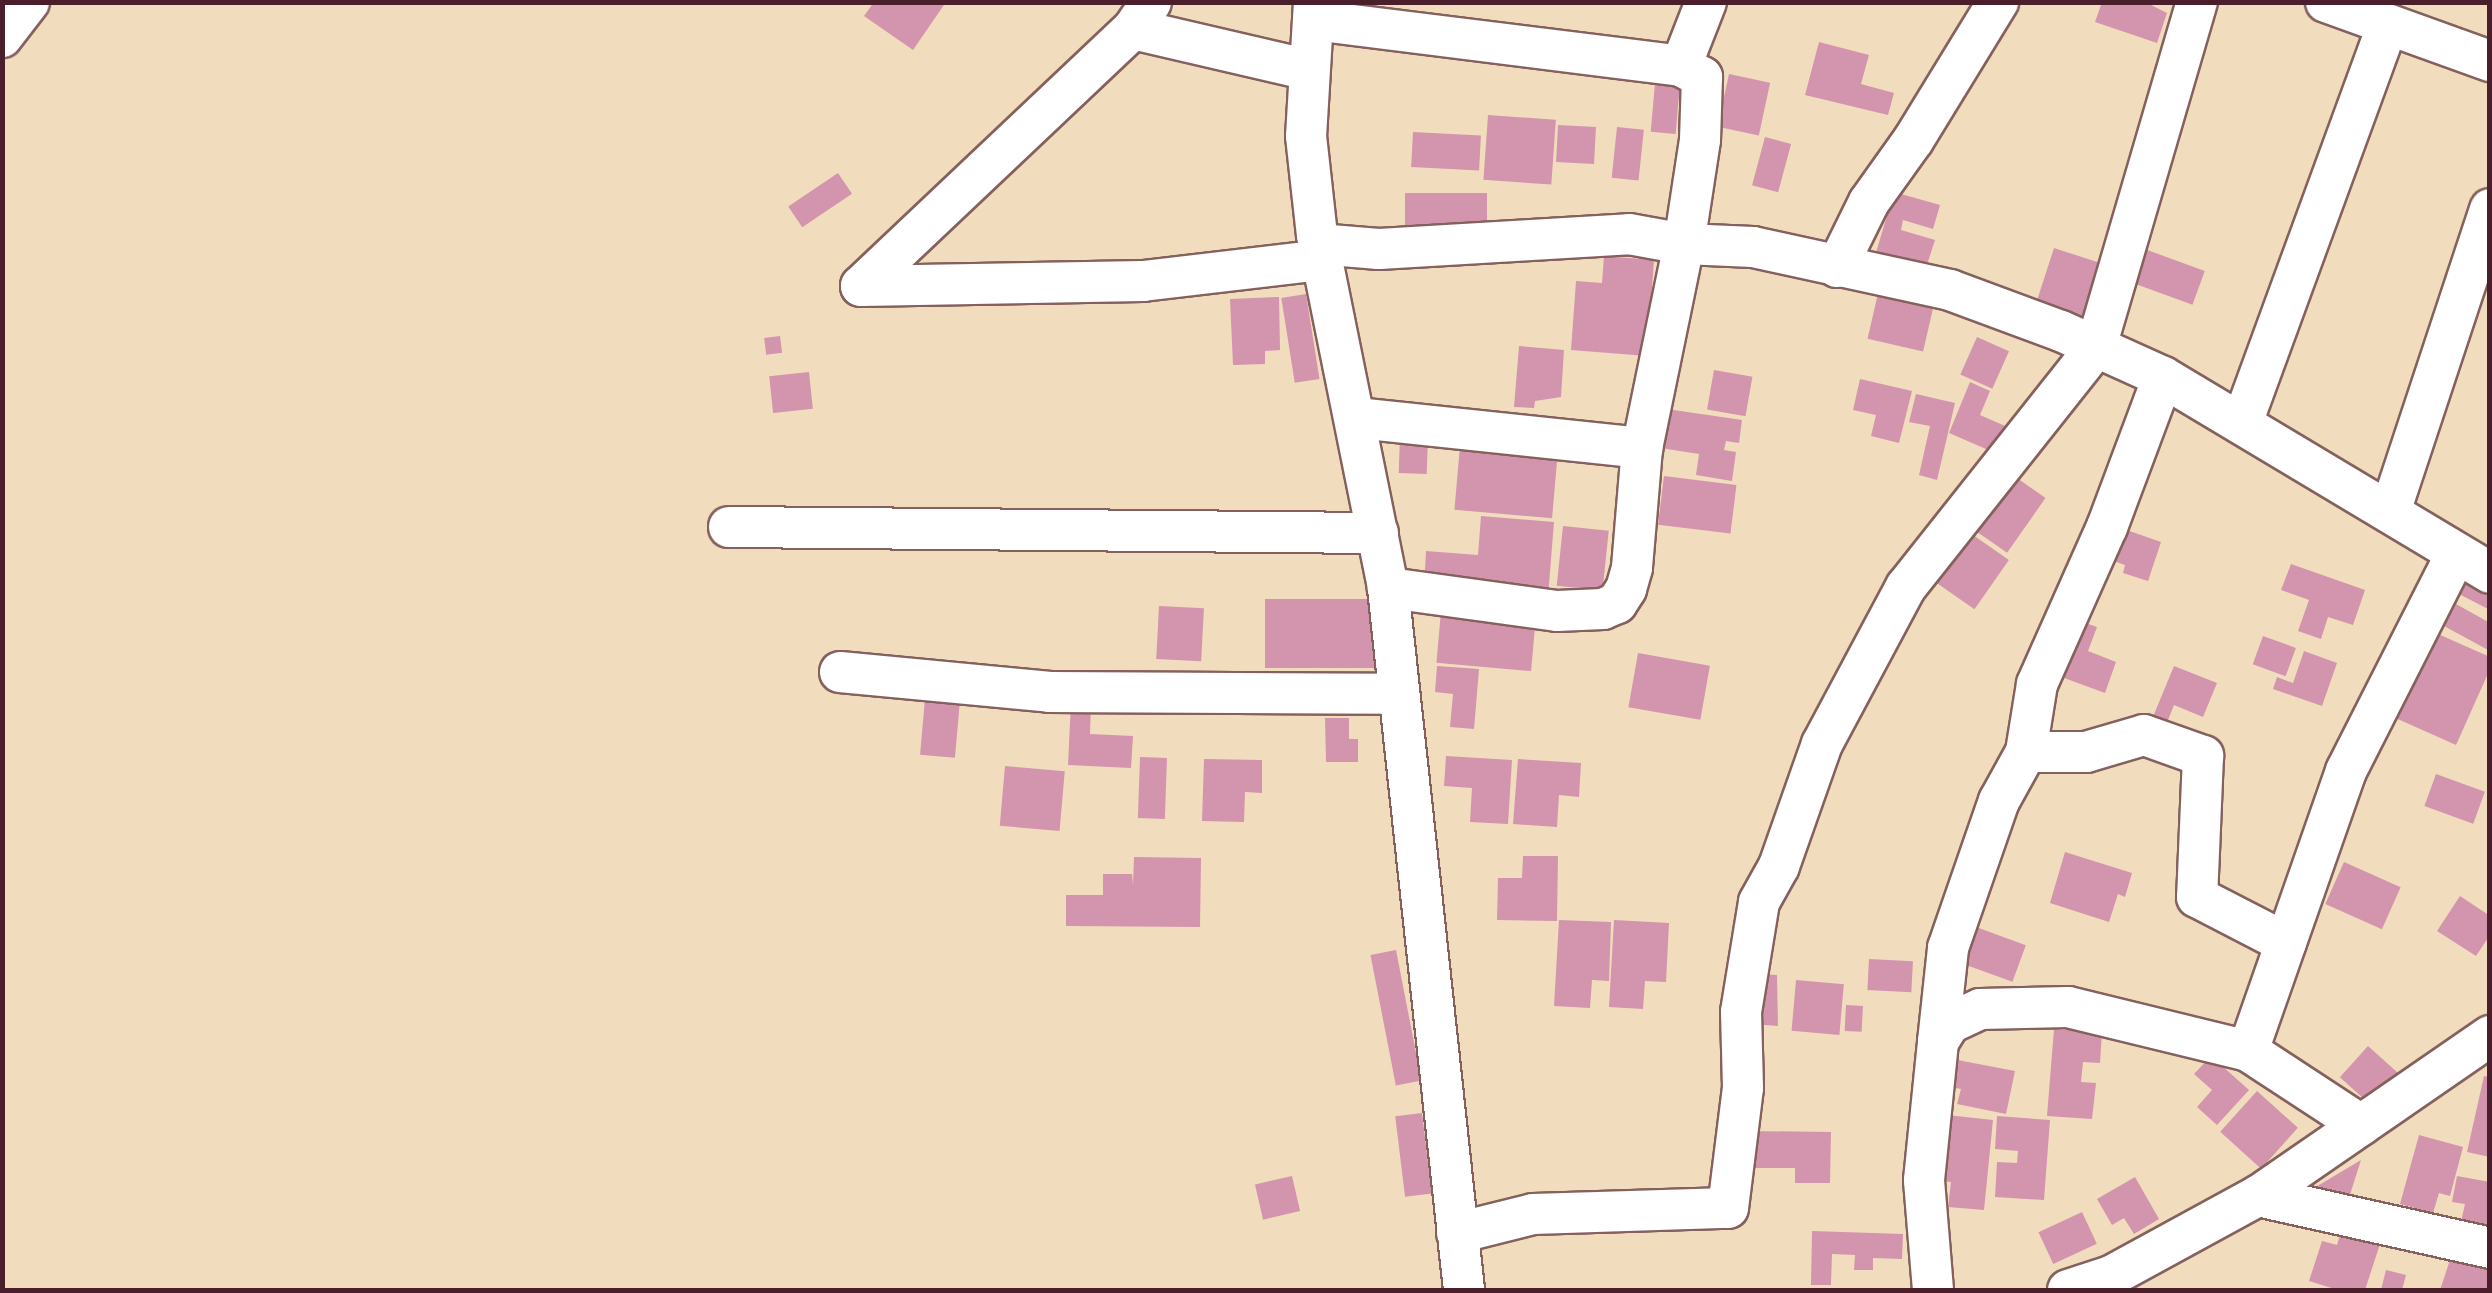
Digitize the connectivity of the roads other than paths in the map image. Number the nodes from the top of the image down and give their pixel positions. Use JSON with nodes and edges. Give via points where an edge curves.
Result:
{"nodes":[{"id":1,"x":29,"y":2,"type":"edge"},
{"id":2,"x":1706,"y":2,"type":"edge"},
{"id":3,"x":1998,"y":2,"type":"edge"},
{"id":4,"x":2196,"y":2,"type":"edge"},
{"id":5,"x":2326,"y":2,"type":"edge"},
{"id":6,"x":1313,"y":11,"type":"edge"},
{"id":7,"x":1142,"y":16,"type":"edge"},
{"id":8,"x":2387,"y":26,"type":"junction"},
{"id":9,"x":2,"y":38,"type":"edge"},
{"id":10,"x":2490,"y":61,"type":"edge"},
{"id":11,"x":1681,"y":66,"type":"junction"},
{"id":12,"x":1310,"y":70,"type":"junction"},
{"id":13,"x":2490,"y":210,"type":"edge"},
{"id":14,"x":1684,"y":244,"type":"junction"},
{"id":15,"x":1320,"y":252,"type":"junction"},
{"id":16,"x":1837,"y":268,"type":"junction"},
{"id":17,"x":2096,"y":347,"type":"junction"},
{"id":18,"x":2163,"y":377,"type":"junction"},
{"id":19,"x":1356,"y":418,"type":"junction"},
{"id":20,"x":2242,"y":423,"type":"junction"},
{"id":21,"x":1642,"y":448,"type":"junction"},
{"id":22,"x":2390,"y":512,"type":"junction"},
{"id":23,"x":728,"y":527,"type":"dead end"},
{"id":24,"x":1378,"y":533,"type":"junction"},
{"id":25,"x":2473,"y":564,"type":"edge"},
{"id":26,"x":1388,"y":588,"type":"junction"},
{"id":27,"x":840,"y":672,"type":"dead end"},
{"id":28,"x":1399,"y":694,"type":"junction"},
{"id":29,"x":2026,"y":752,"type":"junction"},
{"id":30,"x":2286,"y":944,"type":"junction"},
{"id":31,"x":2490,"y":1036,"type":"edge"},
{"id":32,"x":1938,"y":1042,"type":"junction"},
{"id":33,"x":2248,"y":1051,"type":"junction"},
{"id":34,"x":2361,"y":1125,"type":"junction"},
{"id":35,"x":2258,"y":1196,"type":"junction"},
{"id":36,"x":1457,"y":1233,"type":"junction"},
{"id":37,"x":2490,"y":1248,"type":"edge"},
{"id":38,"x":2112,"y":1283,"type":"edge"},
{"id":39,"x":1464,"y":1290,"type":"edge"},
{"id":40,"x":1933,"y":1290,"type":"edge"},
{"id":41,"x":2068,"y":1290,"type":"edge"}],
"edges":[{"from":1,"to":9,"type":"street"},
{"from":2,"to":11,"type":"street"},
{"from":3,"to":16,"type":"street","via":[[1869,202]]},
{"from":4,"to":17,"type":"street"},
{"from":5,"to":8,"type":"street"},
{"from":6,"to":11,"type":"street"},
{"from":6,"to":12,"type":"street"},
{"from":7,"to":12,"type":"street"},
{"from":7,"to":15,"type":"street","via":[[861,286],[1143,281]]},
{"from":8,"to":10,"type":"street"},
{"from":8,"to":20,"type":"street"},
{"from":11,"to":14,"type":"street","via":[[1702,77],[1704,96]]},
{"from":12,"to":15,"type":"street","via":[[1306,136]]},
{"from":13,"to":22,"type":"street"},
{"from":14,"to":15,"type":"street","via":[[1630,234]]},
{"from":14,"to":16,"type":"street","via":[[1753,248]]},
{"from":14,"to":21,"type":"street"},
{"from":15,"to":19,"type":"street"},
{"from":16,"to":17,"type":"street","via":[[1950,290]]},
{"from":17,"to":18,"type":"street"},
{"from":17,"to":36,"type":"street","via":[[1906,587],[1822,744],[1779,866],[1759,902],[1740,1012],[1743,1088],[1728,1208],[1534,1214]]},
{"from":18,"to":20,"type":"street"},
{"from":18,"to":29,"type":"street","via":[[2107,526],[2036,684]]},
{"from":19,"to":21,"type":"street"},
{"from":19,"to":24,"type":"street"},
{"from":20,"to":22,"type":"street"},
{"from":21,"to":26,"type":"street","via":[[1632,568],[1617,603],[1557,610]]},
{"from":22,"to":25,"type":"street"},
{"from":23,"to":24,"type":"street"},
{"from":24,"to":26,"type":"street"},
{"from":25,"to":30,"type":"street","via":[[2346,772]]},
{"from":26,"to":28,"type":"street"},
{"from":27,"to":28,"type":"street","via":[[1050,692]]},
{"from":28,"to":36,"type":"street"},
{"from":29,"to":30,"type":"street","via":[[2086,752],[2144,735],[2203,756],[2196,897]]},
{"from":29,"to":32,"type":"street","via":[[1998,801],[1948,948]]},
{"from":30,"to":33,"type":"street"},
{"from":31,"to":34,"type":"street"},
{"from":32,"to":33,"type":"street","via":[[1950,1023],[1980,1009],[2068,1007]]},
{"from":32,"to":40,"type":"street","via":[[1924,1180]]},
{"from":33,"to":34,"type":"street"},
{"from":34,"to":35,"type":"street"},
{"from":35,"to":37,"type":"street"},
{"from":35,"to":38,"type":"street"},
{"from":36,"to":39,"type":"street"},
{"from":38,"to":41,"type":"street"}]}
